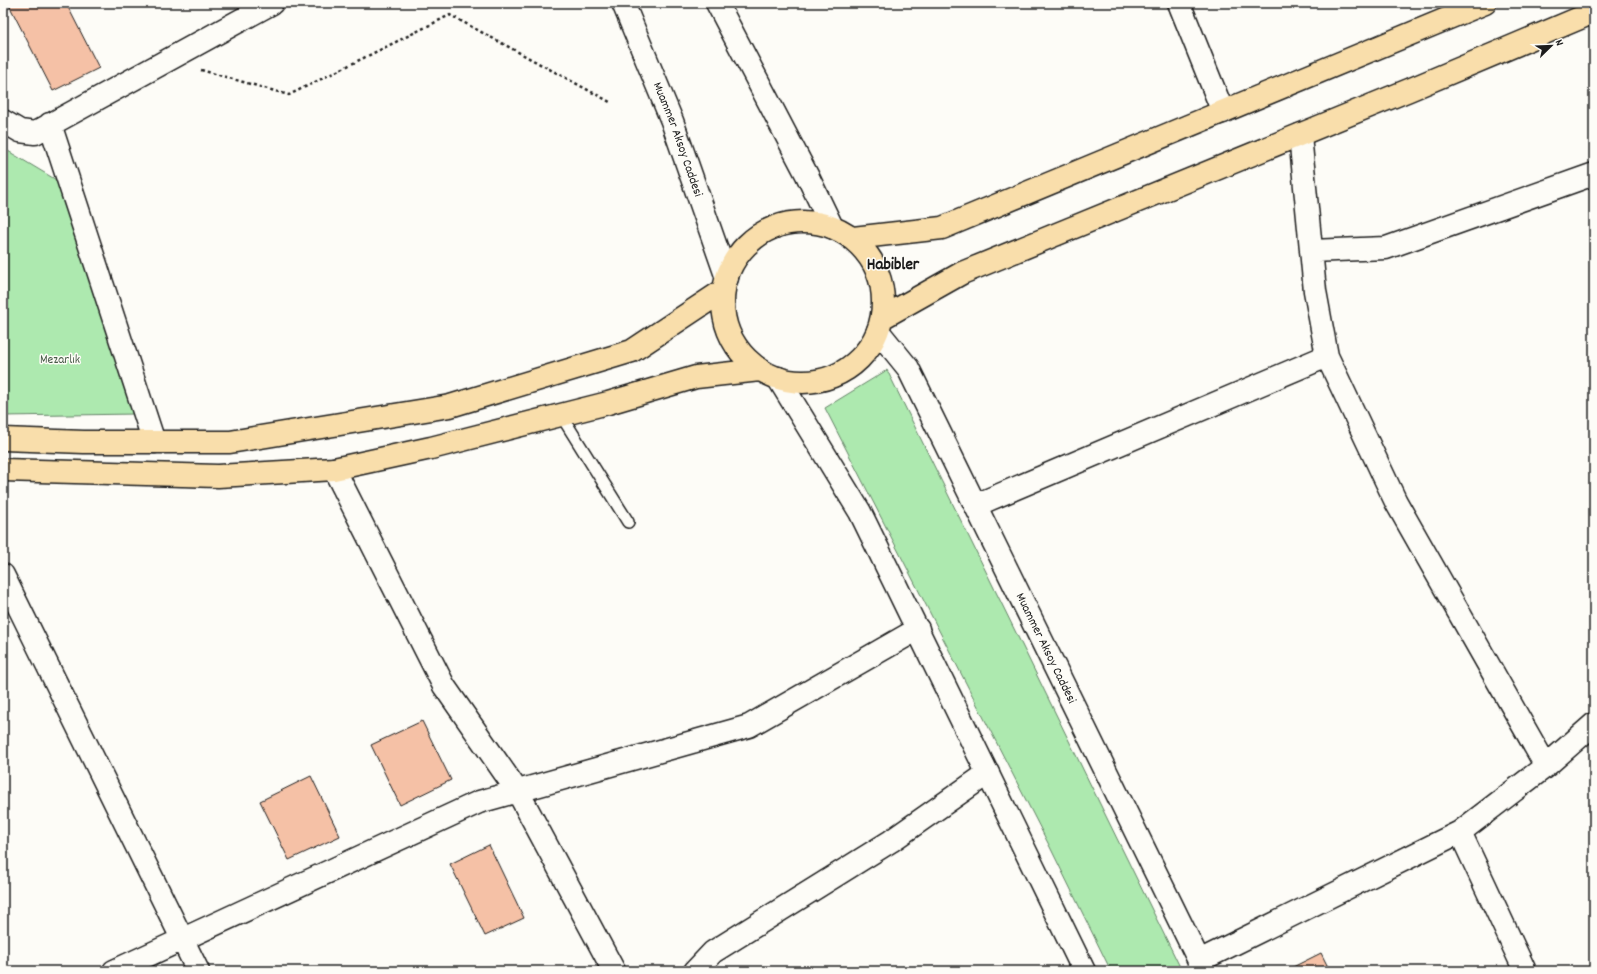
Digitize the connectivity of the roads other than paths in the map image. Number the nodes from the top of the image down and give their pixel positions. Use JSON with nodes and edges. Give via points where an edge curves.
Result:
{"nodes":[{"id":1,"x":272,"y":3,"type":"edge"},
{"id":2,"x":623,"y":3,"type":"edge"},
{"id":3,"x":717,"y":3,"type":"edge"},
{"id":4,"x":1179,"y":3,"type":"edge"},
{"id":5,"x":1485,"y":3,"type":"edge"},
{"id":6,"x":1594,"y":12,"type":"edge"},
{"id":7,"x":1223,"y":112,"type":"junction"},
{"id":8,"x":3,"y":121,"type":"edge"},
{"id":9,"x":50,"y":124,"type":"junction"},
{"id":10,"x":1300,"y":135,"type":"junction"},
{"id":11,"x":1594,"y":174,"type":"edge"},
{"id":12,"x":832,"y":227,"type":"junction"},
{"id":13,"x":853,"y":238,"type":"junction"},
{"id":14,"x":1311,"y":251,"type":"junction"},
{"id":15,"x":725,"y":284,"type":"junction"},
{"id":16,"x":880,"y":324,"type":"junction"},
{"id":17,"x":1327,"y":356,"type":"junction"},
{"id":18,"x":769,"y":374,"type":"junction"},
{"id":19,"x":561,"y":415,"type":"junction"},
{"id":20,"x":3,"y":439,"type":"edge"},
{"id":21,"x":154,"y":442,"type":"junction"},
{"id":22,"x":334,"y":469,"type":"junction"},
{"id":23,"x":3,"y":470,"type":"edge"},
{"id":24,"x":976,"y":506,"type":"junction"},
{"id":25,"x":628,"y":522,"type":"dead end"},
{"id":26,"x":3,"y":575,"type":"edge"},
{"id":27,"x":918,"y":629,"type":"junction"},
{"id":28,"x":1594,"y":724,"type":"edge"},
{"id":29,"x":1546,"y":766,"type":"junction"},
{"id":30,"x":988,"y":773,"type":"junction"},
{"id":31,"x":518,"y":792,"type":"junction"},
{"id":32,"x":1460,"y":832,"type":"junction"},
{"id":33,"x":182,"y":940,"type":"junction"},
{"id":34,"x":1202,"y":966,"type":"edge"},
{"id":35,"x":114,"y":971,"type":"edge"},
{"id":36,"x":198,"y":971,"type":"edge"},
{"id":37,"x":614,"y":971,"type":"edge"},
{"id":38,"x":695,"y":971,"type":"edge"},
{"id":39,"x":1084,"y":971,"type":"edge"},
{"id":40,"x":1525,"y":971,"type":"edge"}],
"edges":[{"from":1,"to":9,"type":"street"},
{"from":2,"to":15,"type":"street","name":"Muammer Aksoy Caddesi","via":[[672,121]]},
{"from":3,"to":12,"type":"street","via":[[808,175]]},
{"from":4,"to":7,"type":"street"},
{"from":5,"to":7,"type":"main road"},
{"from":6,"to":10,"type":"main road"},
{"from":7,"to":13,"type":"main road","via":[[942,228]]},
{"from":8,"to":9,"type":"street","via":[[20,131],[35,133]]},
{"from":9,"to":21,"type":"street"},
{"from":10,"to":14,"type":"street"},
{"from":10,"to":16,"type":"main road","via":[[962,272]]},
{"from":11,"to":14,"type":"street","via":[[1386,248]]},
{"from":12,"to":13,"type":"main road"},
{"from":12,"to":15,"type":"main road","via":[[809,221],[785,223],[763,232],[744,247],[731,267]]},
{"from":13,"to":16,"type":"main road","via":[[868,254],[879,274],[883,296]]},
{"from":14,"to":17,"type":"street","via":[[1315,291]]},
{"from":15,"to":18,"type":"main road","via":[[724,313],[730,335],[743,355]]},
{"from":15,"to":21,"type":"main road","via":[[632,351],[450,406],[230,442]]},
{"from":16,"to":18,"type":"main road","via":[[866,352],[852,366],[835,376],[816,382],[797,382]]},
{"from":16,"to":24,"type":"street","name":"Muammer Aksoy Caddesi","via":[[908,368]]},
{"from":17,"to":24,"type":"street"},
{"from":17,"to":29,"type":"street","via":[[1396,502]]},
{"from":18,"to":19,"type":"main road","via":[[696,377]]},
{"from":18,"to":27,"type":"street","via":[[860,512]]},
{"from":19,"to":22,"type":"main road","via":[[431,448]]},
{"from":19,"to":25,"type":"lane"},
{"from":20,"to":21,"type":"main road"},
{"from":22,"to":23,"type":"main road","via":[[218,476]]},
{"from":22,"to":31,"type":"street","via":[[444,686]]},
{"from":24,"to":34,"type":"street","name":"Muammer Aksoy Caddesi"},
{"from":26,"to":33,"type":"street"},
{"from":27,"to":30,"type":"street"},
{"from":27,"to":31,"type":"street","via":[[749,726]]},
{"from":28,"to":29,"type":"street"},
{"from":29,"to":32,"type":"street"},
{"from":30,"to":38,"type":"street","via":[[891,841],[713,952]]},
{"from":30,"to":39,"type":"street"},
{"from":31,"to":33,"type":"street","via":[[479,802]]},
{"from":31,"to":37,"type":"street"},
{"from":32,"to":34,"type":"street"},
{"from":32,"to":40,"type":"street"},
{"from":33,"to":35,"type":"street"},
{"from":33,"to":36,"type":"street"}]}
